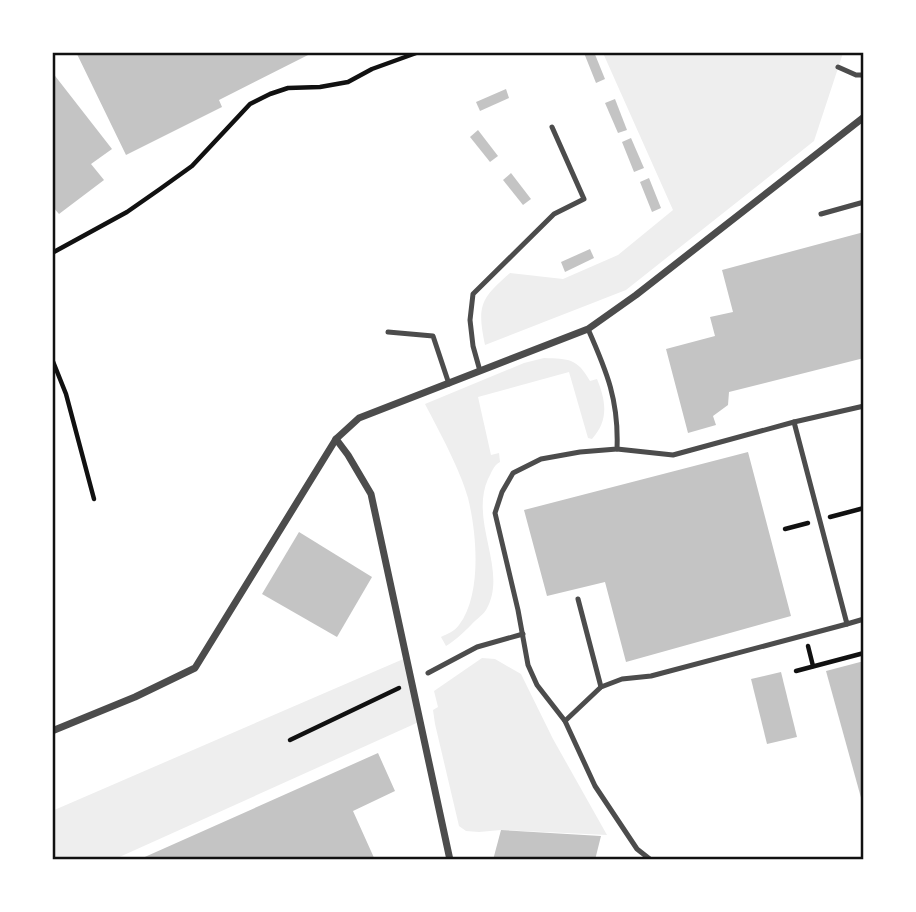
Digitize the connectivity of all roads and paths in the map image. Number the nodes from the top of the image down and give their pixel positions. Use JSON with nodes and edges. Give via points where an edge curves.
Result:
{"nodes":[{"id":1,"x":419,"y":52,"type":"edge"},
{"id":2,"x":838,"y":67,"type":"dead end"},
{"id":3,"x":863,"y":75,"type":"edge"},
{"id":4,"x":863,"y":117,"type":"edge"},
{"id":5,"x":552,"y":127,"type":"dead end"},
{"id":6,"x":863,"y":202,"type":"edge"},
{"id":7,"x":821,"y":214,"type":"dead end"},
{"id":8,"x":52,"y":253,"type":"edge"},
{"id":9,"x":588,"y":329,"type":"junction"},
{"id":10,"x":388,"y":332,"type":"dead end"},
{"id":11,"x":52,"y":359,"type":"edge"},
{"id":12,"x":480,"y":372,"type":"junction"},
{"id":13,"x":449,"y":384,"type":"junction"},
{"id":14,"x":863,"y":406,"type":"edge"},
{"id":15,"x":794,"y":422,"type":"junction"},
{"id":16,"x":336,"y":439,"type":"junction"},
{"id":17,"x":617,"y":449,"type":"junction"},
{"id":18,"x":94,"y":499,"type":"dead end"},
{"id":19,"x":578,"y":599,"type":"dead end"},
{"id":20,"x":863,"y":619,"type":"edge"},
{"id":21,"x":847,"y":624,"type":"junction"},
{"id":22,"x":523,"y":634,"type":"junction"},
{"id":23,"x":863,"y":653,"type":"edge"},
{"id":24,"x":796,"y":671,"type":"dead end"},
{"id":25,"x":428,"y":673,"type":"joint"},
{"id":26,"x":601,"y":687,"type":"junction"},
{"id":27,"x":565,"y":721,"type":"junction"},
{"id":28,"x":52,"y":730,"type":"edge"},
{"id":29,"x":290,"y":740,"type":"dead end"},
{"id":30,"x":450,"y":859,"type":"edge"},
{"id":31,"x":651,"y":859,"type":"edge"}],
"edges":[{"from":1,"to":8,"type":"path","via":[[348,82],[288,88],[250,104],[182,174],[127,212]]},
{"from":2,"to":3,"type":"lane"},
{"from":4,"to":9,"type":"street"},
{"from":5,"to":12,"type":"lane","via":[[584,199],[554,214],[473,294],[470,320]]},
{"from":6,"to":7,"type":"lane"},
{"from":9,"to":12,"type":"street"},
{"from":9,"to":17,"type":"lane","via":[[616,404]]},
{"from":10,"to":13,"type":"lane","via":[[433,336]]},
{"from":11,"to":18,"type":"path"},
{"from":12,"to":13,"type":"street"},
{"from":13,"to":16,"type":"street","via":[[359,418]]},
{"from":14,"to":15,"type":"lane"},
{"from":15,"to":17,"type":"lane","via":[[673,455]]},
{"from":15,"to":21,"type":"lane"},
{"from":16,"to":28,"type":"street","via":[[195,668]]},
{"from":16,"to":30,"type":"street","via":[[371,494]]},
{"from":17,"to":22,"type":"lane","via":[[541,459],[513,474],[502,492],[495,513]]},
{"from":19,"to":26,"type":"lane"},
{"from":20,"to":21,"type":"lane"},
{"from":21,"to":26,"type":"lane"},
{"from":22,"to":25,"type":"lane","via":[[477,647]]},
{"from":22,"to":27,"type":"lane","via":[[527,665]]},
{"from":23,"to":24,"type":"path"},
{"from":25,"to":29,"type":"path"},
{"from":26,"to":27,"type":"lane"},
{"from":27,"to":31,"type":"lane","via":[[595,786],[637,849]]}]}
